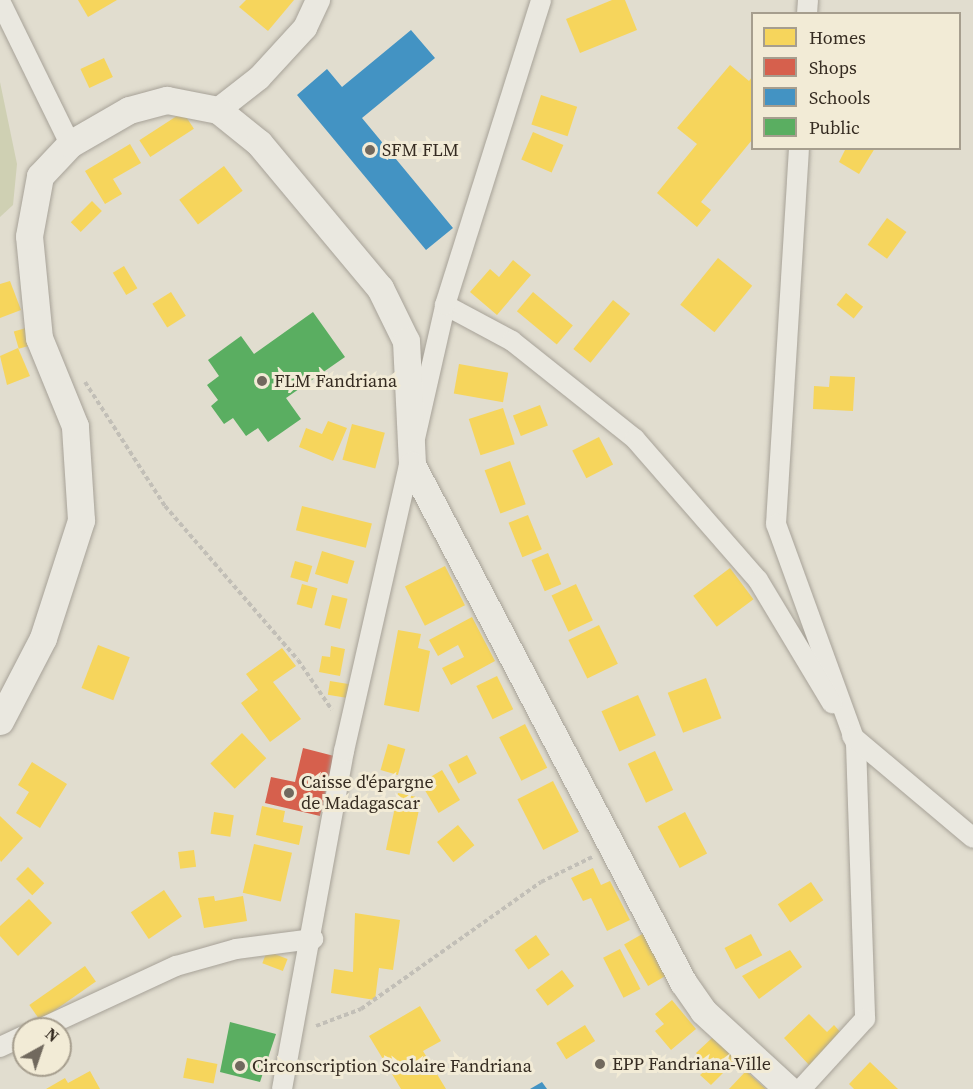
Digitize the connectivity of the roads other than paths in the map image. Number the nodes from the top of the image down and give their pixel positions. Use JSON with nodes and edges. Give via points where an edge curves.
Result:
{"nodes":[{"id":1,"x":318,"y":0,"type":"edge"},
{"id":2,"x":541,"y":0,"type":"edge"},
{"id":3,"x":0,"y":1,"type":"edge"},
{"id":4,"x":218,"y":110,"type":"junction"},
{"id":5,"x":70,"y":144,"type":"junction"},
{"id":6,"x":799,"y":150,"type":"edge"},
{"id":7,"x":445,"y":305,"type":"junction"},
{"id":8,"x":412,"y":465,"type":"junction"},
{"id":9,"x":0,"y":721,"type":"edge"},
{"id":10,"x":856,"y":744,"type":"junction"},
{"id":11,"x":973,"y":838,"type":"edge"},
{"id":12,"x":313,"y":939,"type":"junction"},
{"id":13,"x":66,"y":1017,"type":"edge"},
{"id":14,"x":282,"y":1088,"type":"edge"},
{"id":15,"x":788,"y":1089,"type":"edge"},
{"id":16,"x":801,"y":1089,"type":"edge"}],
"edges":[{"from":1,"to":4,"type":"street","via":[[305,28],[259,78]]},
{"from":2,"to":7,"type":"street"},
{"from":3,"to":5,"type":"street"},
{"from":4,"to":5,"type":"main road","via":[[167,100],[129,110]]},
{"from":4,"to":8,"type":"main road","via":[[259,143],[380,288],[406,341]]},
{"from":5,"to":9,"type":"main road","via":[[40,176],[29,236],[39,338],[75,426],[81,520],[46,628]]},
{"from":6,"to":10,"type":"street","via":[[776,524]]},
{"from":7,"to":8,"type":"street"},
{"from":7,"to":10,"type":"street","via":[[512,341],[635,439],[758,580]]},
{"from":8,"to":12,"type":"street","via":[[345,751]]},
{"from":8,"to":15,"type":"main road","via":[[609,849],[703,1011]]},
{"from":10,"to":11,"type":"street"},
{"from":10,"to":16,"type":"street","via":[[865,1019]]},
{"from":12,"to":13,"type":"street","via":[[236,949],[176,966]]},
{"from":12,"to":14,"type":"street"}]}
